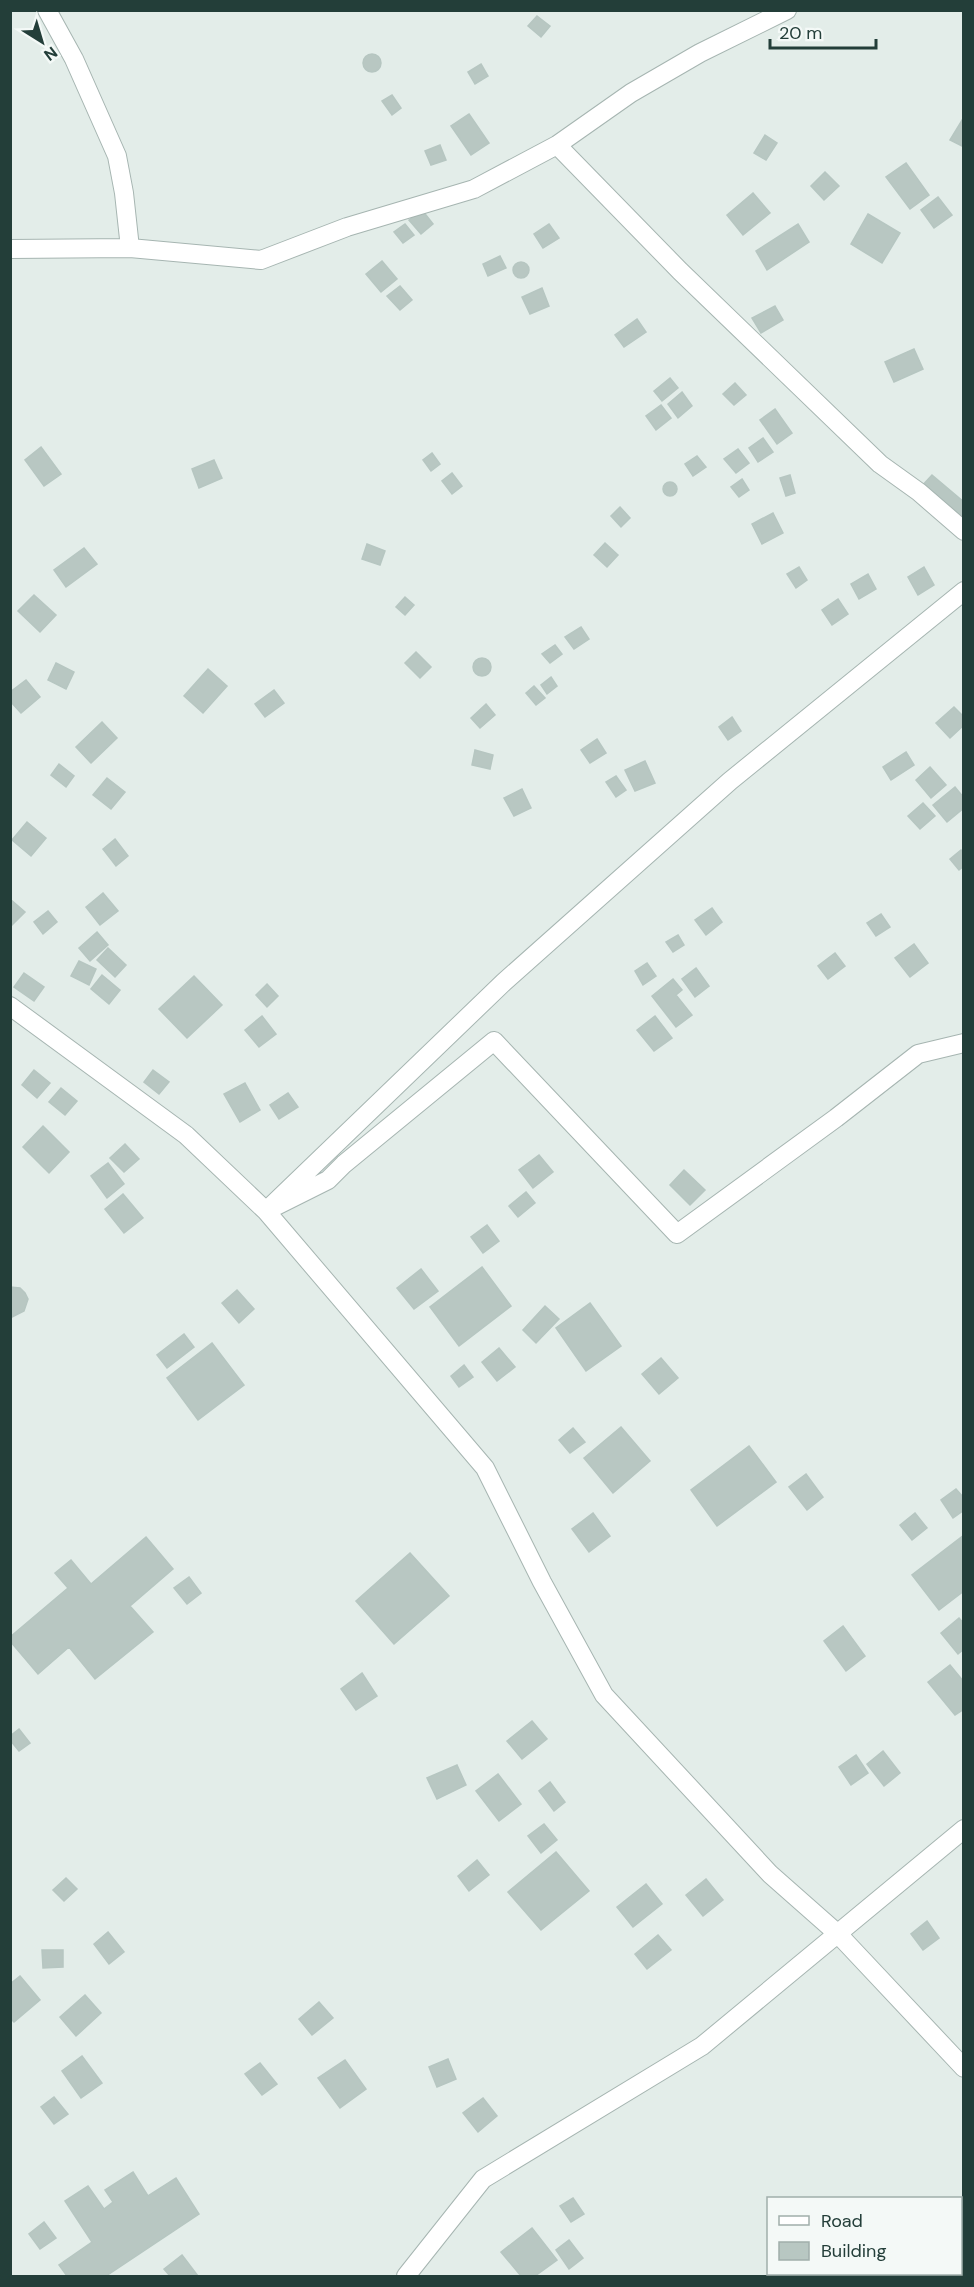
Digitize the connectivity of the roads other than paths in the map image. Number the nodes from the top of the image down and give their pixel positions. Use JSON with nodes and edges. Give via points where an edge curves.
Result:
{"nodes":[{"id":1,"x":47,"y":10,"type":"edge"},
{"id":2,"x":787,"y":10,"type":"edge"},
{"id":3,"x":557,"y":145,"type":"junction"},
{"id":4,"x":130,"y":248,"type":"junction"},
{"id":5,"x":10,"y":249,"type":"edge"},
{"id":6,"x":963,"y":531,"type":"edge"},
{"id":7,"x":963,"y":591,"type":"edge"},
{"id":8,"x":10,"y":1006,"type":"edge"},
{"id":9,"x":963,"y":1043,"type":"edge"},
{"id":10,"x":266,"y":1211,"type":"junction"},
{"id":11,"x":963,"y":1829,"type":"edge"},
{"id":12,"x":838,"y":1934,"type":"junction"},
{"id":13,"x":963,"y":2068,"type":"edge"},
{"id":14,"x":406,"y":2277,"type":"edge"}],
"edges":[{"from":1,"to":4,"type":"street","via":[[75,58],[117,156]]},
{"from":2,"to":3,"type":"street","via":[[651,81]]},
{"from":3,"to":4,"type":"street","via":[[474,189],[347,226],[261,260]]},
{"from":3,"to":6,"type":"street","via":[[680,271],[880,464]]},
{"from":4,"to":5,"type":"street"},
{"from":7,"to":10,"type":"street","via":[[730,781],[504,982]]},
{"from":8,"to":10,"type":"street","via":[[186,1135]]},
{"from":9,"to":10,"type":"street","via":[[918,1054],[677,1234],[494,1041],[328,1180]]},
{"from":10,"to":12,"type":"street","via":[[485,1468],[604,1695],[770,1874]]},
{"from":11,"to":12,"type":"street"},
{"from":12,"to":13,"type":"street"},
{"from":12,"to":14,"type":"street","via":[[702,2046],[483,2179]]}]}
